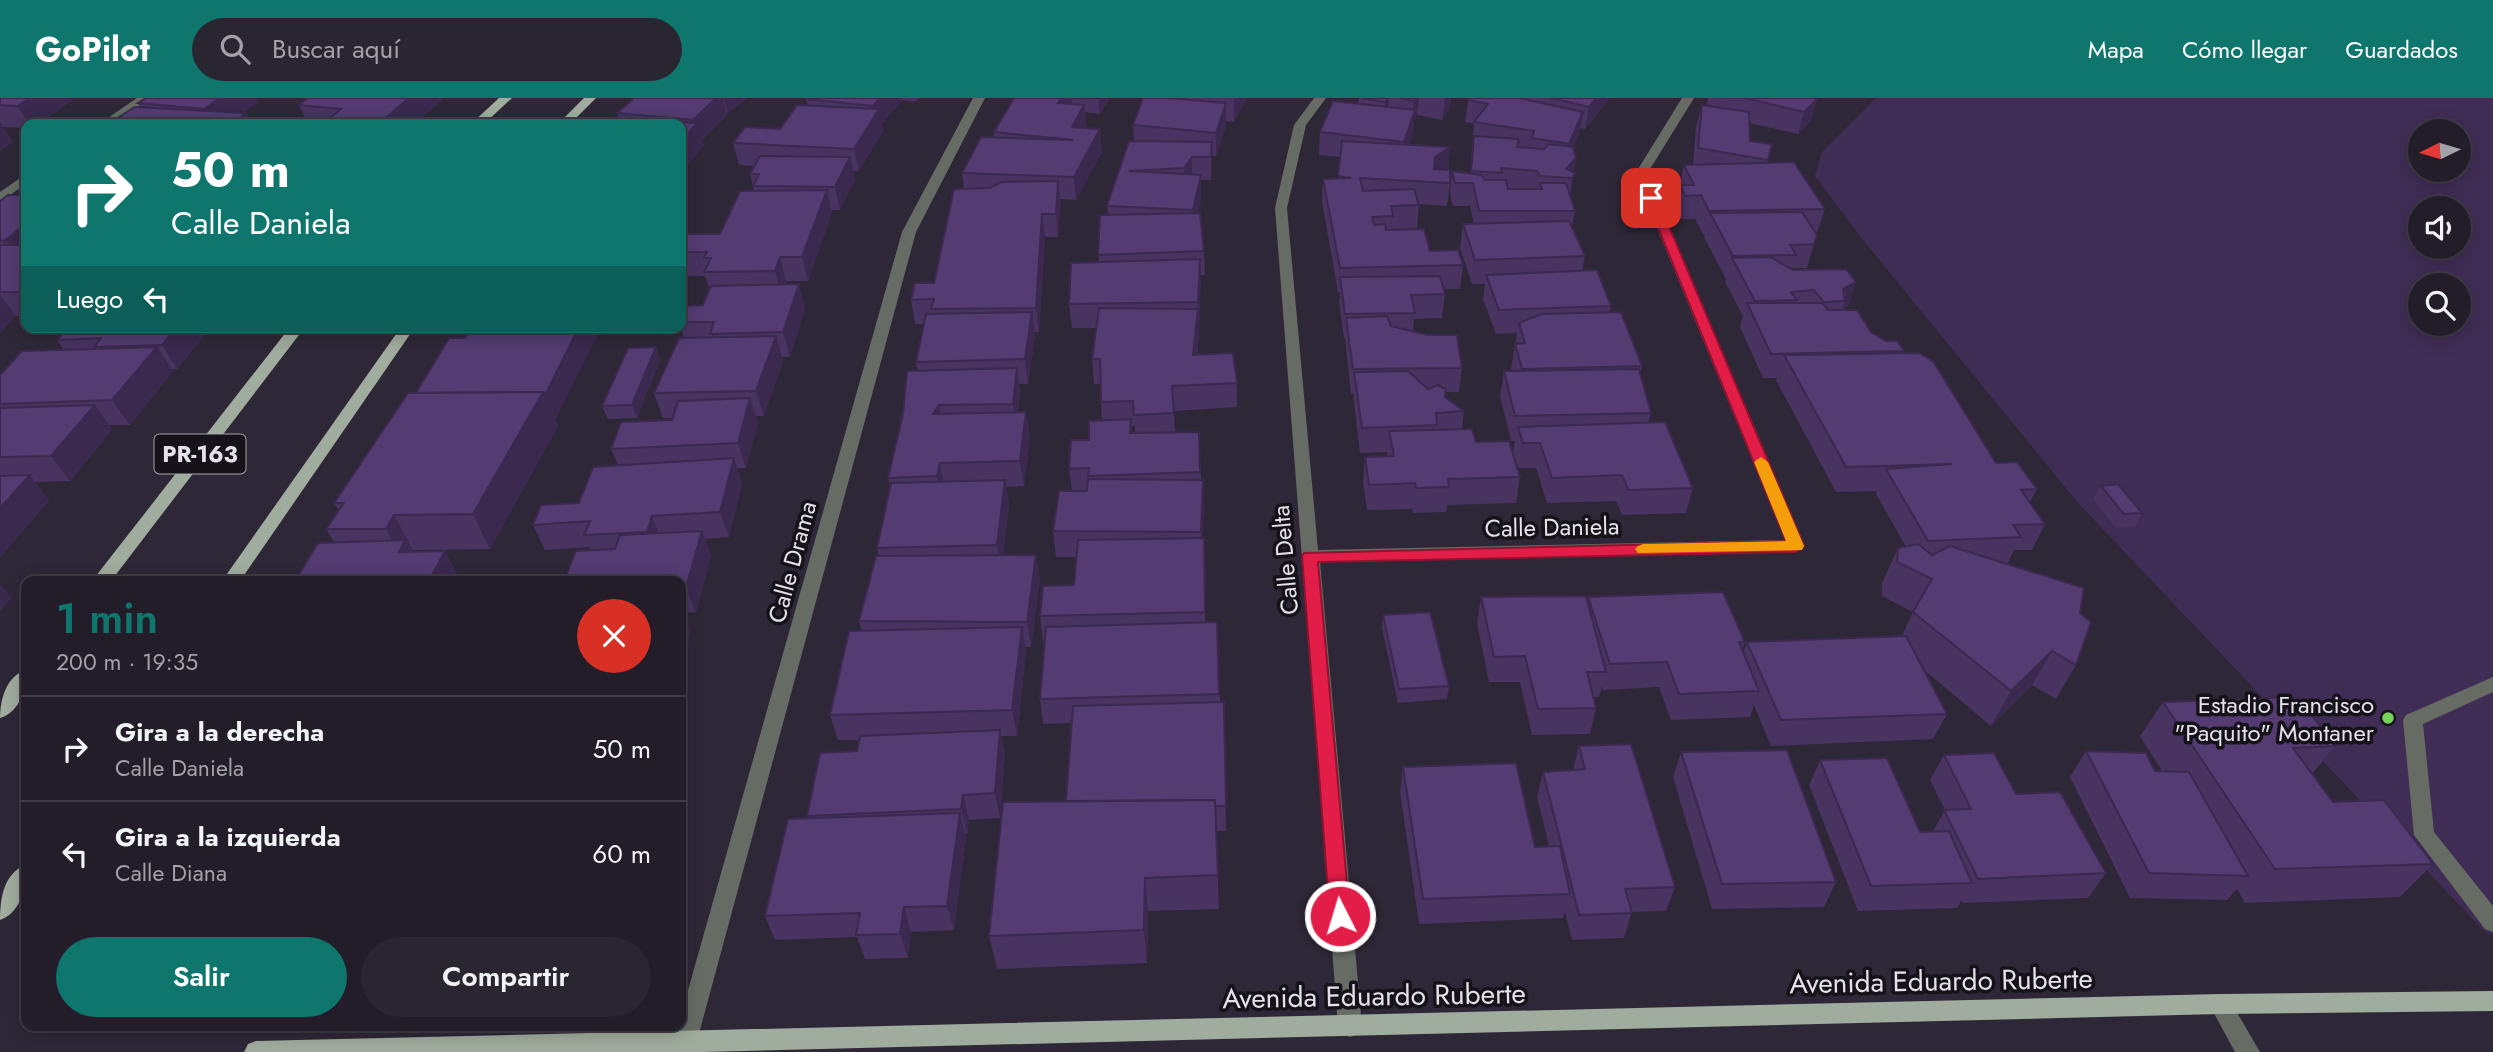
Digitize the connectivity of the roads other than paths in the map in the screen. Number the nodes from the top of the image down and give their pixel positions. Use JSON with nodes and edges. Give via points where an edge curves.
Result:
{"nodes":[{"id":1,"x":145,"y":98,"type":"edge"},
{"id":2,"x":506,"y":98,"type":"edge"},
{"id":3,"x":590,"y":98,"type":"edge"},
{"id":4,"x":979,"y":98,"type":"edge"},
{"id":5,"x":1320,"y":98,"type":"edge"},
{"id":6,"x":1688,"y":98,"type":"edge"},
{"id":7,"x":113,"y":119,"type":"edge"},
{"id":8,"x":483,"y":119,"type":"edge"},
{"id":9,"x":569,"y":119,"type":"edge"},
{"id":10,"x":21,"y":182,"type":"edge"},
{"id":11,"x":0,"y":198,"type":"edge"},
{"id":12,"x":293,"y":333,"type":"edge"},
{"id":13,"x":404,"y":333,"type":"edge"},
{"id":14,"x":1310,"y":556,"type":"junction"},
{"id":15,"x":105,"y":576,"type":"edge"},
{"id":16,"x":234,"y":576,"type":"edge"},
{"id":17,"x":21,"y":684,"type":"edge"},
{"id":18,"x":2493,"y":684,"type":"edge"},
{"id":19,"x":0,"y":711,"type":"edge"},
{"id":20,"x":21,"y":881,"type":"edge"},
{"id":21,"x":0,"y":911,"type":"edge"},
{"id":22,"x":2493,"y":922,"type":"edge"},
{"id":23,"x":2493,"y":1001,"type":"edge"},
{"id":24,"x":2220,"y":1004,"type":"junction"},
{"id":25,"x":1350,"y":1026,"type":"junction"},
{"id":26,"x":683,"y":1047,"type":"edge"},
{"id":27,"x":256,"y":1052,"type":"edge"},
{"id":28,"x":2248,"y":1052,"type":"edge"}],
"edges":[{"from":1,"to":7,"type":"street"},
{"from":2,"to":8,"type":"main road"},
{"from":3,"to":9,"type":"main road"},
{"from":4,"to":26,"type":"street","name":"Calle Drama","via":[[909,232]]},
{"from":5,"to":14,"type":"street","name":"Calle Delta","via":[[1300,125],[1281,208]]},
{"from":6,"to":14,"type":"street","name":"Calle Daniela","via":[[1641,174],[1796,546]]},
{"from":10,"to":11,"type":"street"},
{"from":12,"to":15,"type":"main road","number":"PR-163"},
{"from":13,"to":16,"type":"main road"},
{"from":14,"to":25,"type":"street","name":"Calle Delta"},
{"from":17,"to":19,"type":"main road"},
{"from":18,"to":22,"type":"street","via":[[2413,720],[2424,835]]},
{"from":20,"to":21,"type":"main road"},
{"from":23,"to":24,"type":"main road","name":"Avenida Eduardo Ruberte"},
{"from":24,"to":25,"type":"main road","name":"Avenida Eduardo Ruberte"},
{"from":24,"to":28,"type":"street"},
{"from":25,"to":26,"type":"main road","name":"Avenida Eduardo Ruberte"},
{"from":26,"to":27,"type":"main road","name":"Avenida Eduardo Ruberte"}]}
